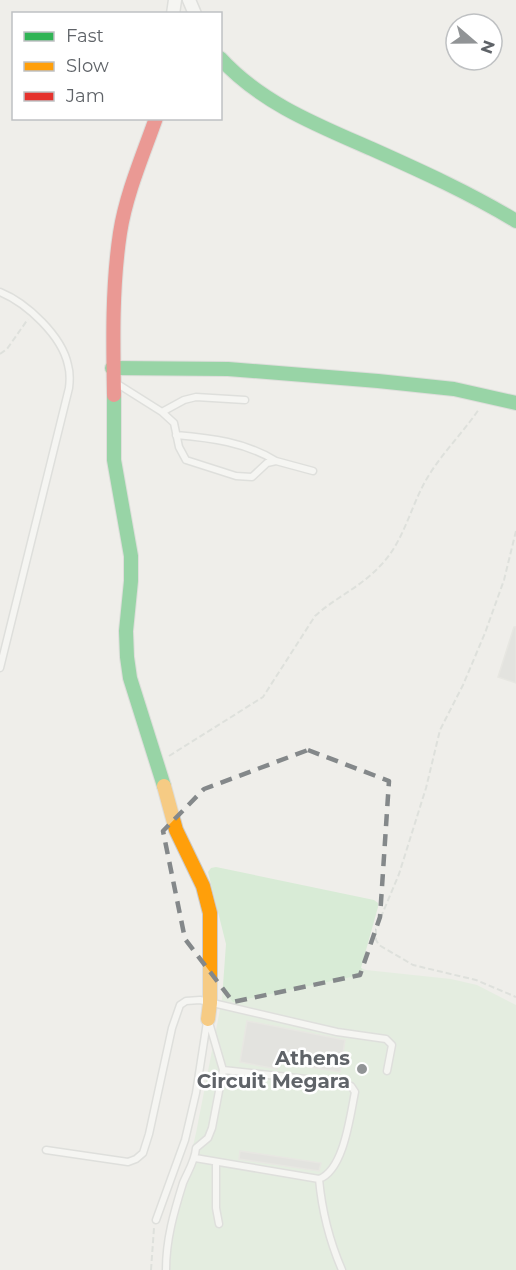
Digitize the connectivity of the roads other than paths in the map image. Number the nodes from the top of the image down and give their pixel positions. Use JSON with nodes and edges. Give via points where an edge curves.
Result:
{"nodes":[{"id":1,"x":222,"y":60,"type":"edge"},
{"id":2,"x":155,"y":120,"type":"edge"},
{"id":3,"x":516,"y":221,"type":"edge"},
{"id":4,"x":0,"y":292,"type":"edge"},
{"id":5,"x":112,"y":375,"type":"junction"},
{"id":6,"x":245,"y":400,"type":"dead end"},
{"id":7,"x":516,"y":403,"type":"edge"},
{"id":8,"x":162,"y":412,"type":"junction"},
{"id":9,"x":176,"y":435,"type":"junction"},
{"id":10,"x":276,"y":461,"type":"junction"},
{"id":11,"x":313,"y":471,"type":"dead end"},
{"id":12,"x":0,"y":668,"type":"edge"},
{"id":13,"x":210,"y":1003,"type":"junction"},
{"id":14,"x":208,"y":1018,"type":"junction"},
{"id":15,"x":223,"y":1070,"type":"junction"},
{"id":16,"x":387,"y":1071,"type":"dead end"},
{"id":17,"x":46,"y":1150,"type":"dead end"},
{"id":18,"x":195,"y":1158,"type":"junction"},
{"id":19,"x":216,"y":1162,"type":"junction"},
{"id":20,"x":319,"y":1179,"type":"junction"},
{"id":21,"x":156,"y":1220,"type":"road end"},
{"id":22,"x":219,"y":1224,"type":"dead end"},
{"id":23,"x":166,"y":1270,"type":"edge"},
{"id":24,"x":342,"y":1270,"type":"edge"}],
"edges":[{"from":1,"to":3,"type":"street","via":[[241,80],[277,104]]},
{"from":2,"to":5,"type":"street","via":[[120,233]]},
{"from":4,"to":12,"type":"lane","via":[[33,313],[64,351],[70,374]]},
{"from":5,"to":7,"type":"street","via":[[228,369],[420,385],[475,392]]},
{"from":5,"to":8,"type":"lane"},
{"from":5,"to":13,"type":"street","via":[[114,460],[132,571],[126,631],[130,678],[176,830],[203,886],[210,913]]},
{"from":6,"to":8,"type":"lane","via":[[196,397]]},
{"from":8,"to":9,"type":"lane","via":[[174,423]]},
{"from":9,"to":10,"type":"lane","via":[[247,447]]},
{"from":9,"to":10,"type":"lane","via":[[186,460],[236,476],[252,477],[267,463]]},
{"from":10,"to":11,"type":"lane"},
{"from":13,"to":14,"type":"street"},
{"from":13,"to":16,"type":"lane","via":[[386,1039],[392,1045]]},
{"from":13,"to":17,"type":"lane","via":[[192,999],[180,1005],[143,1153],[128,1162]]},
{"from":14,"to":15,"type":"lane"},
{"from":14,"to":21,"type":"lane","via":[[185,1140]]},
{"from":15,"to":18,"type":"lane","via":[[212,1128],[208,1138],[196,1148]]},
{"from":15,"to":20,"type":"lane","via":[[351,1086],[355,1092],[344,1144],[333,1168]]},
{"from":18,"to":19,"type":"lane"},
{"from":18,"to":23,"type":"lane","via":[[172,1218]]},
{"from":19,"to":20,"type":"lane"},
{"from":19,"to":22,"type":"lane"},
{"from":20,"to":24,"type":"lane","via":[[327,1229]]}]}
